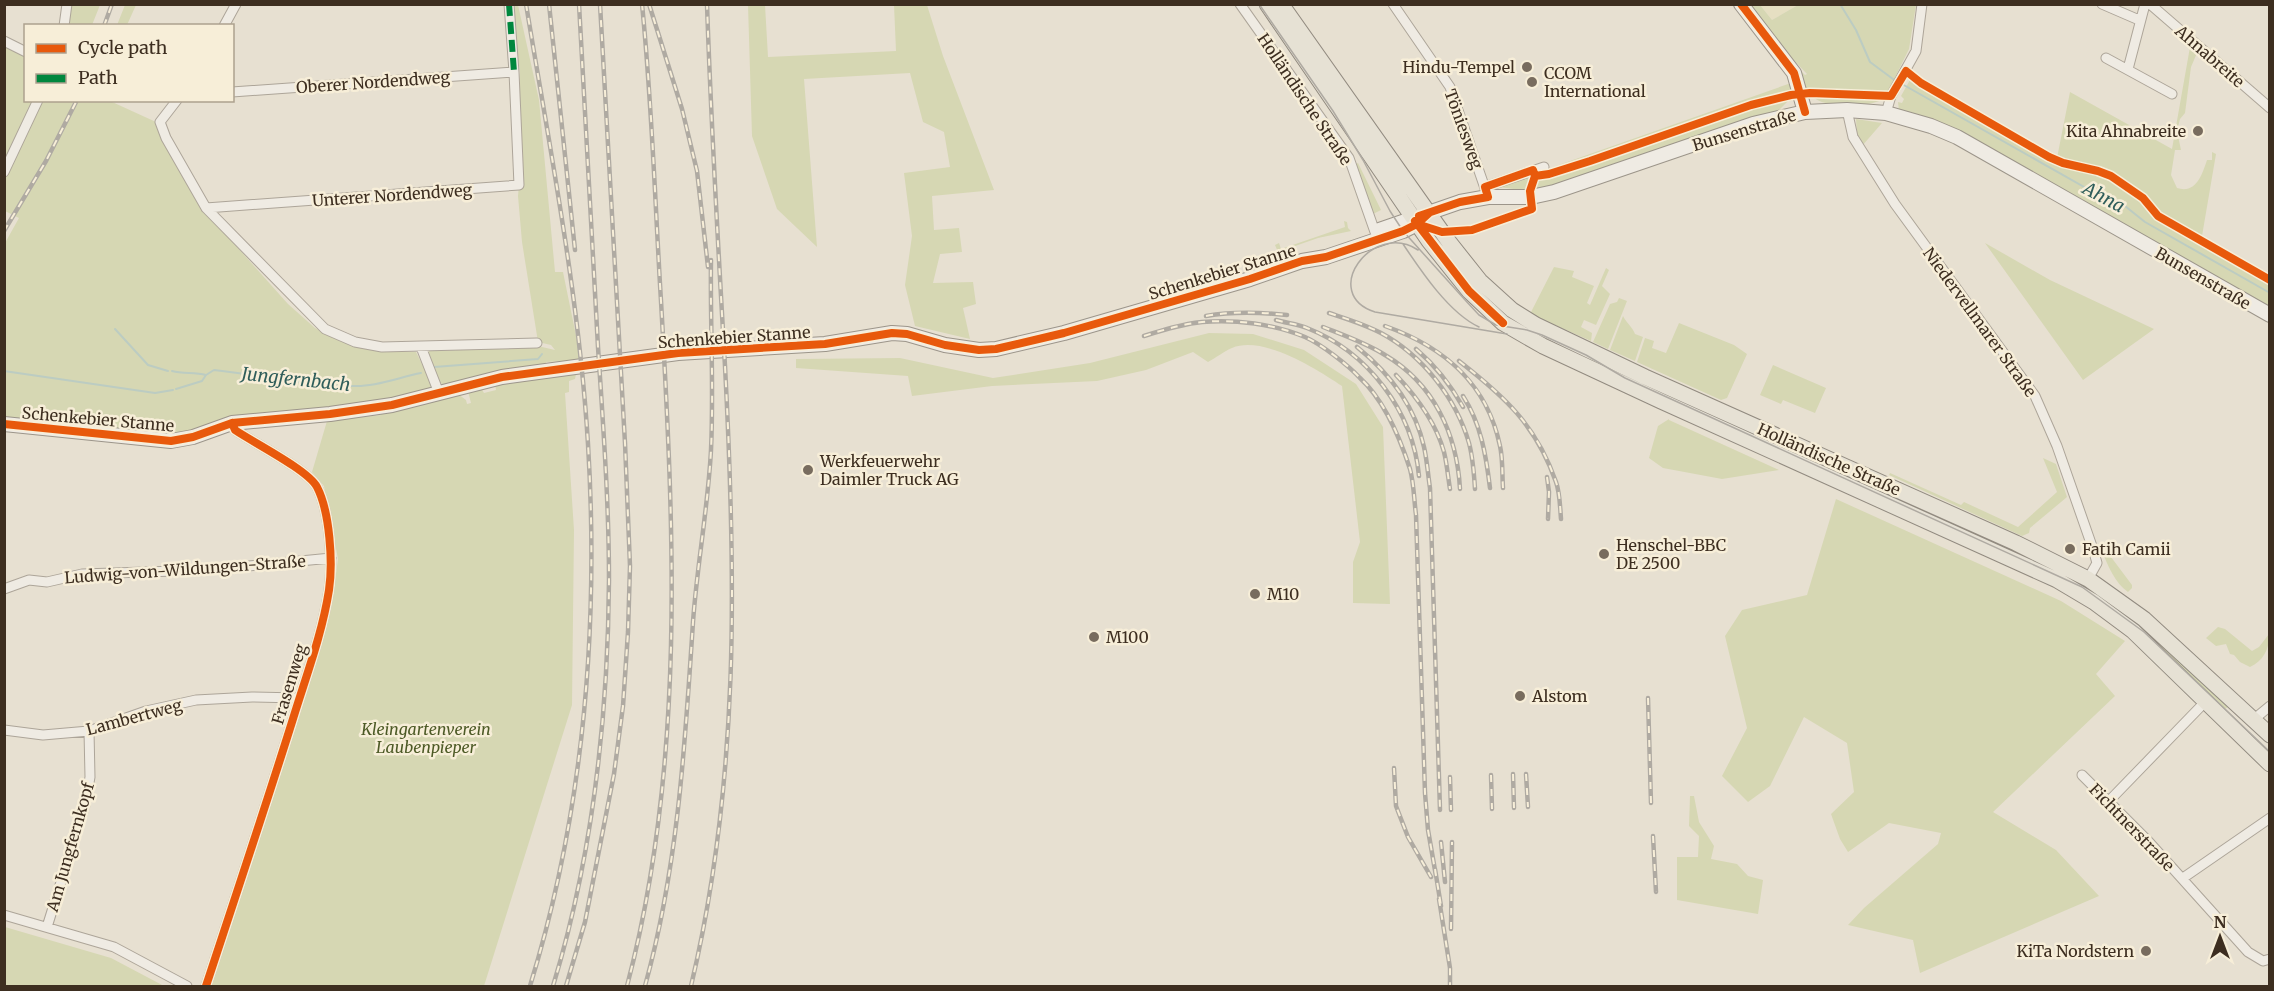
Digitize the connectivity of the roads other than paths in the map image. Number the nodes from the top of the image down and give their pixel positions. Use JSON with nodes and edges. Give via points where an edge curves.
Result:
{"nodes":[{"id":1,"x":67,"y":4,"type":"edge"},
{"id":2,"x":236,"y":4,"type":"edge"},
{"id":3,"x":509,"y":4,"type":"edge"},
{"id":4,"x":1240,"y":4,"type":"edge"},
{"id":5,"x":1267,"y":4,"type":"edge"},
{"id":6,"x":1281,"y":4,"type":"edge"},
{"id":7,"x":1393,"y":4,"type":"edge"},
{"id":8,"x":1741,"y":4,"type":"edge"},
{"id":9,"x":1922,"y":4,"type":"edge"},
{"id":10,"x":2102,"y":4,"type":"edge"},
{"id":11,"x":2145,"y":4,"type":"edge"},
{"id":12,"x":2150,"y":4,"type":"edge"},
{"id":13,"x":2139,"y":20,"type":"junction"},
{"id":14,"x":64,"y":24,"type":"edge"},
{"id":15,"x":225,"y":24,"type":"edge"},
{"id":16,"x":4,"y":41,"type":"edge"},
{"id":17,"x":24,"y":51,"type":"edge"},
{"id":18,"x":2106,"y":58,"type":"dead end"},
{"id":19,"x":2128,"y":69,"type":"junction"},
{"id":20,"x":514,"y":72,"type":"junction"},
{"id":21,"x":234,"y":92,"type":"edge"},
{"id":22,"x":2172,"y":94,"type":"dead end"},
{"id":23,"x":37,"y":102,"type":"edge"},
{"id":24,"x":175,"y":102,"type":"edge"},
{"id":25,"x":2268,"y":103,"type":"edge"},
{"id":26,"x":1847,"y":110,"type":"junction"},
{"id":27,"x":1805,"y":112,"type":"junction"},
{"id":28,"x":1886,"y":113,"type":"junction"},
{"id":29,"x":1544,"y":167,"type":"dead end"},
{"id":30,"x":4,"y":172,"type":"edge"},
{"id":31,"x":1486,"y":192,"type":"junction"},
{"id":32,"x":206,"y":208,"type":"junction"},
{"id":33,"x":1429,"y":213,"type":"junction"},
{"id":34,"x":1415,"y":222,"type":"junction"},
{"id":35,"x":1375,"y":232,"type":"junction"},
{"id":36,"x":1302,"y":261,"type":"junction"},
{"id":37,"x":2270,"y":315,"type":"edge"},
{"id":38,"x":537,"y":343,"type":"dead end"},
{"id":39,"x":421,"y":347,"type":"junction"},
{"id":40,"x":439,"y":393,"type":"junction"},
{"id":41,"x":259,"y":420,"type":"junction"},
{"id":42,"x":232,"y":423,"type":"junction"},
{"id":43,"x":4,"y":424,"type":"edge"},
{"id":44,"x":254,"y":443,"type":"junction"},
{"id":45,"x":331,"y":558,"type":"junction"},
{"id":46,"x":2088,"y":579,"type":"junction"},
{"id":47,"x":4,"y":589,"type":"edge"},
{"id":48,"x":299,"y":698,"type":"junction"},
{"id":49,"x":2205,"y":702,"type":"junction"},
{"id":50,"x":2236,"y":703,"type":"junction"},
{"id":51,"x":2270,"y":706,"type":"edge"},
{"id":52,"x":2219,"y":716,"type":"junction"},
{"id":53,"x":2253,"y":720,"type":"junction"},
{"id":54,"x":4,"y":730,"type":"edge"},
{"id":55,"x":89,"y":731,"type":"junction"},
{"id":56,"x":2270,"y":735,"type":"edge"},
{"id":57,"x":2270,"y":764,"type":"edge"},
{"id":58,"x":2082,"y":776,"type":"dead end"},
{"id":59,"x":2109,"y":801,"type":"junction"},
{"id":60,"x":2270,"y":818,"type":"edge"},
{"id":61,"x":2183,"y":878,"type":"junction"},
{"id":62,"x":4,"y":915,"type":"edge"},
{"id":63,"x":47,"y":927,"type":"junction"},
{"id":64,"x":2270,"y":959,"type":"edge"},
{"id":65,"x":188,"y":987,"type":"edge"},
{"id":66,"x":206,"y":987,"type":"edge"}],
"edges":[{"from":1,"to":14,"type":"street"},
{"from":2,"to":15,"type":"street"},
{"from":3,"to":20,"type":"street"},
{"from":4,"to":35,"type":"street","name":"Holländische Straße","via":[[1349,159]]},
{"from":5,"to":34,"type":"main road","name":"Holländische Straße"},
{"from":6,"to":33,"type":"main road","name":"Holländische Straße"},
{"from":7,"to":31,"type":"street","name":"Töniesweg","via":[[1450,87]]},
{"from":8,"to":27,"type":"street","via":[[1794,73]]},
{"from":9,"to":28,"type":"street","via":[[1916,51]]},
{"from":10,"to":13,"type":"street"},
{"from":11,"to":13,"type":"street"},
{"from":12,"to":25,"type":"street","name":"Ahnabreite"},
{"from":13,"to":19,"type":"street"},
{"from":16,"to":17,"type":"street"},
{"from":18,"to":19,"type":"street"},
{"from":19,"to":22,"type":"street"},
{"from":20,"to":21,"type":"street","name":"Oberer Nordendweg"},
{"from":20,"to":32,"type":"street","name":"Unterer Nordendweg","via":[[519,185]]},
{"from":23,"to":30,"type":"street"},
{"from":24,"to":32,"type":"street","via":[[160,122]]},
{"from":26,"to":27,"type":"street","name":"Bunsenstraße"},
{"from":26,"to":28,"type":"street","name":"Bunsenstraße"},
{"from":26,"to":46,"type":"street","name":"Niedervellmarer Straße","via":[[1853,137],[1895,204],[2035,396],[2097,562]]},
{"from":27,"to":31,"type":"street","name":"Bunsenstraße","via":[[1753,124],[1545,195],[1517,198]]},
{"from":28,"to":37,"type":"street","name":"Bunsenstraße","via":[[1963,140]]},
{"from":29,"to":31,"type":"street","name":"Bunsenstraße"},
{"from":31,"to":33,"type":"street","name":"Bunsenstraße"},
{"from":32,"to":39,"type":"street","via":[[325,329],[371,346]]},
{"from":33,"to":34,"type":"street"},
{"from":33,"to":46,"type":"main road","name":"Holländische Straße","via":[[1491,293],[1536,325]]},
{"from":34,"to":35,"type":"street","name":"Schenkebier Stanne","via":[[1402,221]]},
{"from":34,"to":36,"type":"street","name":"Schenkebier Stanne","via":[[1403,231]]},
{"from":34,"to":49,"type":"main road","name":"Holländische Straße","via":[[1469,291],[1517,333],[2057,580],[2133,631]]},
{"from":35,"to":36,"type":"street","name":"Schenkebier Stanne"},
{"from":36,"to":40,"type":"street","name":"Schenkebier Stanne","via":[[1065,333],[996,349],[945,345],[892,333],[825,344],[678,353],[502,376]]},
{"from":38,"to":39,"type":"street"},
{"from":39,"to":40,"type":"street"},
{"from":40,"to":41,"type":"street","name":"Schenkebier Stanne","via":[[392,405]]},
{"from":41,"to":42,"type":"street","name":"Schenkebier Stanne"},
{"from":41,"to":44,"type":"street","via":[[253,427]]},
{"from":42,"to":43,"type":"street","name":"Schenkebier Stanne","via":[[171,441]]},
{"from":42,"to":44,"type":"street","name":"Frasenweg"},
{"from":44,"to":45,"type":"street","name":"Frasenweg","via":[[307,475],[317,486]]},
{"from":45,"to":47,"type":"street","name":"Ludwig-von-Wildungen-Straße","via":[[207,570],[82,574],[47,582],[29,580]]},
{"from":45,"to":48,"type":"street","name":"Frasenweg","via":[[328,591]]},
{"from":46,"to":50,"type":"main road","name":"Holländische Straße","via":[[2144,619]]},
{"from":48,"to":55,"type":"street","name":"Lambertweg","via":[[196,700],[146,711]]},
{"from":48,"to":66,"type":"street","name":"Frasenweg"},
{"from":49,"to":52,"type":"main road","name":"Holländische Straße"},
{"from":49,"to":59,"type":"street"},
{"from":50,"to":52,"type":"main road","via":[[2233,715]]},
{"from":50,"to":53,"type":"main road","name":"Holländische Straße"},
{"from":51,"to":53,"type":"street"},
{"from":52,"to":57,"type":"main road","name":"Holländische Straße"},
{"from":53,"to":56,"type":"main road","name":"Holländische Straße"},
{"from":54,"to":55,"type":"street","name":"Lambertweg","via":[[42,735]]},
{"from":55,"to":63,"type":"street","name":"Am Jungfernkopf","via":[[90,777],[85,805]]},
{"from":58,"to":59,"type":"street","name":"Fichtnerstraße"},
{"from":59,"to":61,"type":"street","name":"Fichtnerstraße"},
{"from":60,"to":61,"type":"street","name":"Fichtnerstraße"},
{"from":61,"to":64,"type":"street","name":"Fichtnerstraße","via":[[2248,952],[2263,961]]},
{"from":62,"to":63,"type":"street"},
{"from":63,"to":65,"type":"street","via":[[114,947]]}]}
